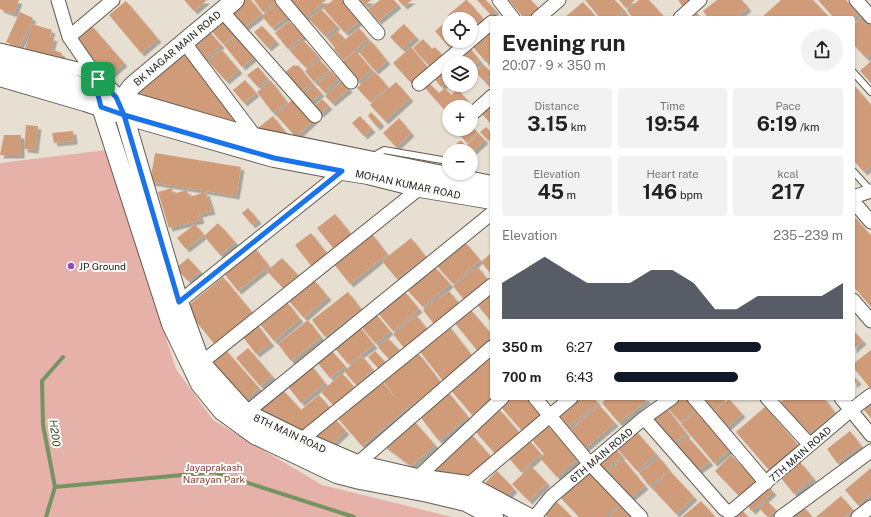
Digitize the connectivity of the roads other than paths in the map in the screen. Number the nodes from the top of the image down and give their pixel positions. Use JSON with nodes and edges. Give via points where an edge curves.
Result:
{"nodes":[{"id":1,"x":58,"y":0,"type":"edge"},
{"id":2,"x":113,"y":0,"type":"edge"},
{"id":3,"x":282,"y":0,"type":"edge"},
{"id":4,"x":350,"y":0,"type":"edge"},
{"id":5,"x":559,"y":0,"type":"edge"},
{"id":6,"x":700,"y":0,"type":"edge"},
{"id":7,"x":856,"y":0,"type":"edge"},
{"id":8,"x":229,"y":5,"type":"edge"},
{"id":9,"x":540,"y":16,"type":"edge"},
{"id":10,"x":682,"y":16,"type":"edge"},
{"id":11,"x":871,"y":17,"type":"edge"},
{"id":12,"x":490,"y":24,"type":"edge"},
{"id":13,"x":378,"y":32,"type":"dead end"},
{"id":14,"x":478,"y":33,"type":"edge"},
{"id":15,"x":69,"y":37,"type":"junction"},
{"id":16,"x":184,"y":42,"type":"junction"},
{"id":17,"x":461,"y":48,"type":"edge"},
{"id":18,"x":0,"y":50,"type":"edge"},
{"id":19,"x":0,"y":61,"type":"edge"},
{"id":20,"x":855,"y":74,"type":"edge"},
{"id":21,"x":0,"y":77,"type":"edge"},
{"id":22,"x":351,"y":82,"type":"dead end"},
{"id":23,"x":419,"y":84,"type":"dead end"},
{"id":24,"x":98,"y":87,"type":"junction"},
{"id":25,"x":871,"y":92,"type":"edge"},
{"id":26,"x":490,"y":98,"type":"edge"},
{"id":27,"x":121,"y":104,"type":"junction"},
{"id":28,"x":478,"y":109,"type":"edge"},
{"id":29,"x":315,"y":116,"type":"dead end"},
{"id":30,"x":255,"y":136,"type":"junction"},
{"id":31,"x":375,"y":160,"type":"junction"},
{"id":32,"x":442,"y":160,"type":"dead end"},
{"id":33,"x":342,"y":171,"type":"junction"},
{"id":34,"x":855,"y":173,"type":"edge"},
{"id":35,"x":420,"y":188,"type":"junction"},
{"id":36,"x":490,"y":188,"type":"edge"},
{"id":37,"x":490,"y":188,"type":"edge"},
{"id":38,"x":871,"y":191,"type":"edge"},
{"id":39,"x":855,"y":196,"type":"edge"},
{"id":40,"x":855,"y":203,"type":"edge"},
{"id":41,"x":490,"y":215,"type":"edge"},
{"id":42,"x":871,"y":222,"type":"edge"},
{"id":43,"x":490,"y":287,"type":"edge"},
{"id":44,"x":179,"y":302,"type":"junction"},
{"id":45,"x":855,"y":302,"type":"edge"},
{"id":46,"x":871,"y":321,"type":"edge"},
{"id":47,"x":490,"y":349,"type":"edge"},
{"id":48,"x":201,"y":363,"type":"junction"},
{"id":49,"x":871,"y":394,"type":"edge"},
{"id":50,"x":500,"y":400,"type":"edge"},
{"id":51,"x":537,"y":400,"type":"edge"},
{"id":52,"x":569,"y":400,"type":"edge"},
{"id":53,"x":669,"y":400,"type":"edge"},
{"id":54,"x":696,"y":400,"type":"edge"},
{"id":55,"x":769,"y":400,"type":"edge"},
{"id":56,"x":843,"y":400,"type":"edge"},
{"id":57,"x":851,"y":410,"type":"junction"},
{"id":58,"x":246,"y":413,"type":"junction"},
{"id":59,"x":550,"y":416,"type":"junction"},
{"id":60,"x":644,"y":418,"type":"junction"},
{"id":61,"x":871,"y":435,"type":"edge"},
{"id":62,"x":301,"y":440,"type":"junction"},
{"id":63,"x":810,"y":445,"type":"junction"},
{"id":64,"x":871,"y":451,"type":"edge"},
{"id":65,"x":357,"y":464,"type":"junction"},
{"id":66,"x":590,"y":464,"type":"junction"},
{"id":67,"x":417,"y":478,"type":"junction"},
{"id":68,"x":766,"y":483,"type":"junction"},
{"id":69,"x":468,"y":486,"type":"junction"},
{"id":70,"x":871,"y":507,"type":"edge"},
{"id":71,"x":494,"y":517,"type":"edge"},
{"id":72,"x":528,"y":517,"type":"edge"},
{"id":73,"x":536,"y":517,"type":"edge"},
{"id":74,"x":641,"y":517,"type":"edge"},
{"id":75,"x":781,"y":517,"type":"edge"},
{"id":76,"x":858,"y":517,"type":"edge"}],
"edges":[{"from":1,"to":15,"type":"street"},
{"from":2,"to":15,"type":"street"},
{"from":3,"to":22,"type":"street"},
{"from":4,"to":13,"type":"street"},
{"from":5,"to":9,"type":"street"},
{"from":6,"to":10,"type":"street"},
{"from":7,"to":11,"type":"street"},
{"from":8,"to":16,"type":"street","name":"BK NAGAR MAIN ROAD"},
{"from":8,"to":29,"type":"street"},
{"from":12,"to":14,"type":"street"},
{"from":15,"to":24,"type":"street"},
{"from":16,"to":27,"type":"street","name":"BK NAGAR MAIN ROAD","via":[[132,86]]},
{"from":16,"to":30,"type":"street"},
{"from":17,"to":23,"type":"street"},
{"from":18,"to":24,"type":"street"},
{"from":19,"to":24,"type":"street"},
{"from":20,"to":25,"type":"lane"},
{"from":21,"to":24,"type":"street","name":"MOHAN KUMAR ROAD"},
{"from":24,"to":27,"type":"street","name":"MOHAN KUMAR ROAD"},
{"from":24,"to":27,"type":"street"},
{"from":24,"to":71,"type":"street","via":[[171,324],[200,384],[222,411],[255,435],[337,474],[466,502]]},
{"from":26,"to":28,"type":"street"},
{"from":27,"to":30,"type":"street"},
{"from":27,"to":33,"type":"street","name":"MOHAN KUMAR ROAD","via":[[274,158]]},
{"from":27,"to":44,"type":"street","name":"8TH MAIN ROAD"},
{"from":30,"to":31,"type":"street"},
{"from":31,"to":32,"type":"lane","via":[[377,154],[384,150]]},
{"from":31,"to":36,"type":"street"},
{"from":33,"to":35,"type":"street","name":"MOHAN KUMAR ROAD"},
{"from":33,"to":44,"type":"street"},
{"from":34,"to":38,"type":"lane"},
{"from":35,"to":37,"type":"street","name":"MOHAN KUMAR ROAD"},
{"from":35,"to":48,"type":"street"},
{"from":38,"to":39,"type":"street"},
{"from":40,"to":42,"type":"street"},
{"from":41,"to":58,"type":"street"},
{"from":43,"to":62,"type":"street"},
{"from":44,"to":48,"type":"street","name":"8TH MAIN ROAD"},
{"from":45,"to":46,"type":"street"},
{"from":47,"to":65,"type":"street"},
{"from":48,"to":58,"type":"street","name":"8TH MAIN ROAD"},
{"from":49,"to":57,"type":"street","name":"7TH MAIN ROAD"},
{"from":50,"to":67,"type":"street"},
{"from":51,"to":59,"type":"street"},
{"from":52,"to":59,"type":"street"},
{"from":53,"to":60,"type":"street","name":"6TH MAIN ROAD"},
{"from":54,"to":68,"type":"street"},
{"from":55,"to":63,"type":"street"},
{"from":56,"to":57,"type":"street"},
{"from":57,"to":61,"type":"street"},
{"from":57,"to":63,"type":"street","name":"7TH MAIN ROAD"},
{"from":58,"to":62,"type":"street","name":"8TH MAIN ROAD"},
{"from":59,"to":66,"type":"street"},
{"from":59,"to":69,"type":"street"},
{"from":60,"to":66,"type":"street","name":"6TH MAIN ROAD"},
{"from":60,"to":68,"type":"street","name":"7TH MAIN ROAD","via":[[729,512]]},
{"from":62,"to":65,"type":"street","name":"8TH MAIN ROAD"},
{"from":63,"to":68,"type":"street","name":"7TH MAIN ROAD"},
{"from":64,"to":75,"type":"street"},
{"from":65,"to":67,"type":"street","name":"8TH MAIN ROAD"},
{"from":66,"to":73,"type":"street","name":"6TH MAIN ROAD","via":[[551,497]]},
{"from":66,"to":74,"type":"street"},
{"from":67,"to":69,"type":"street","name":"8TH MAIN ROAD"},
{"from":69,"to":72,"type":"street","name":"8TH MAIN ROAD"},
{"from":70,"to":76,"type":"street"}]}
